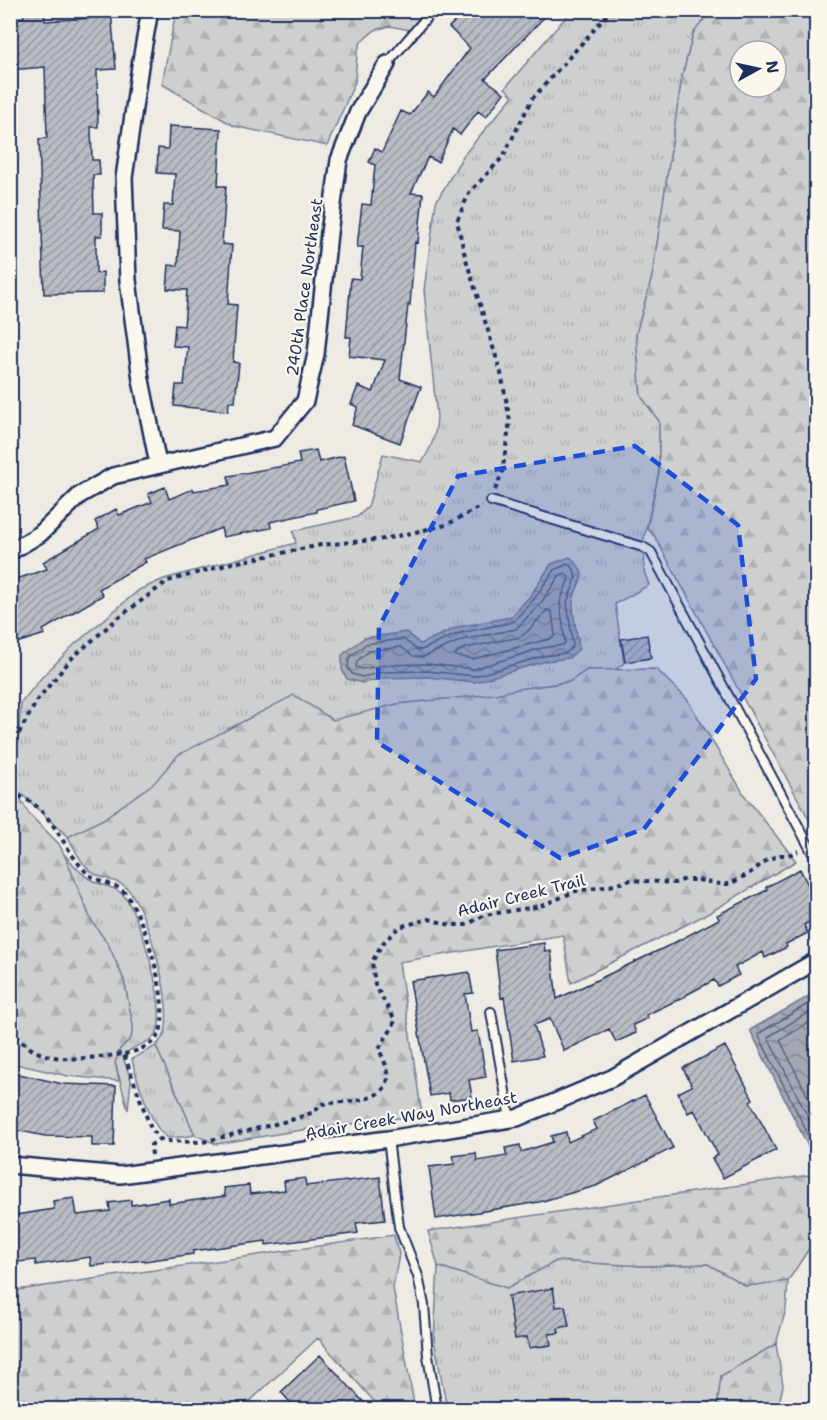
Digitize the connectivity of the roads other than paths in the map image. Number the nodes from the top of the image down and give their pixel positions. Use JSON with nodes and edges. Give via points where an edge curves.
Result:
{"nodes":[{"id":1,"x":150,"y":10,"type":"edge"},
{"id":2,"x":433,"y":10,"type":"edge"},
{"id":3,"x":387,"y":64,"type":"joint"},
{"id":4,"x":158,"y":464,"type":"junction"},
{"id":5,"x":491,"y":501,"type":"road end"},
{"id":6,"x":10,"y":552,"type":"edge"},
{"id":7,"x":816,"y":859,"type":"edge"},
{"id":8,"x":816,"y":961,"type":"edge"},
{"id":9,"x":491,"y":1012,"type":"dead end"},
{"id":10,"x":510,"y":1119,"type":"junction"},
{"id":11,"x":388,"y":1140,"type":"junction"},
{"id":12,"x":10,"y":1166,"type":"edge"},
{"id":13,"x":437,"y":1410,"type":"edge"}],
"edges":[{"from":1,"to":4,"type":"street","via":[[124,178],[128,280],[141,380]]},
{"from":2,"to":3,"type":"lane"},
{"from":3,"to":4,"type":"street","name":"240th Place Northeast","via":[[358,112],[339,160],[316,354],[305,401],[275,438]]},
{"from":4,"to":6,"type":"street","name":"240th Place Northeast","via":[[113,476],[80,495],[40,534]]},
{"from":5,"to":7,"type":"lane","via":[[651,552]]},
{"from":8,"to":10,"type":"street","name":"Adair Creek Way Northeast","via":[[612,1078]]},
{"from":9,"to":10,"type":"lane"},
{"from":10,"to":11,"type":"street","name":"Adair Creek Way Northeast"},
{"from":11,"to":12,"type":"street","name":"Adair Creek Way Northeast","via":[[120,1175]]},
{"from":11,"to":13,"type":"lane","via":[[399,1227],[418,1276],[424,1305]]}]}
